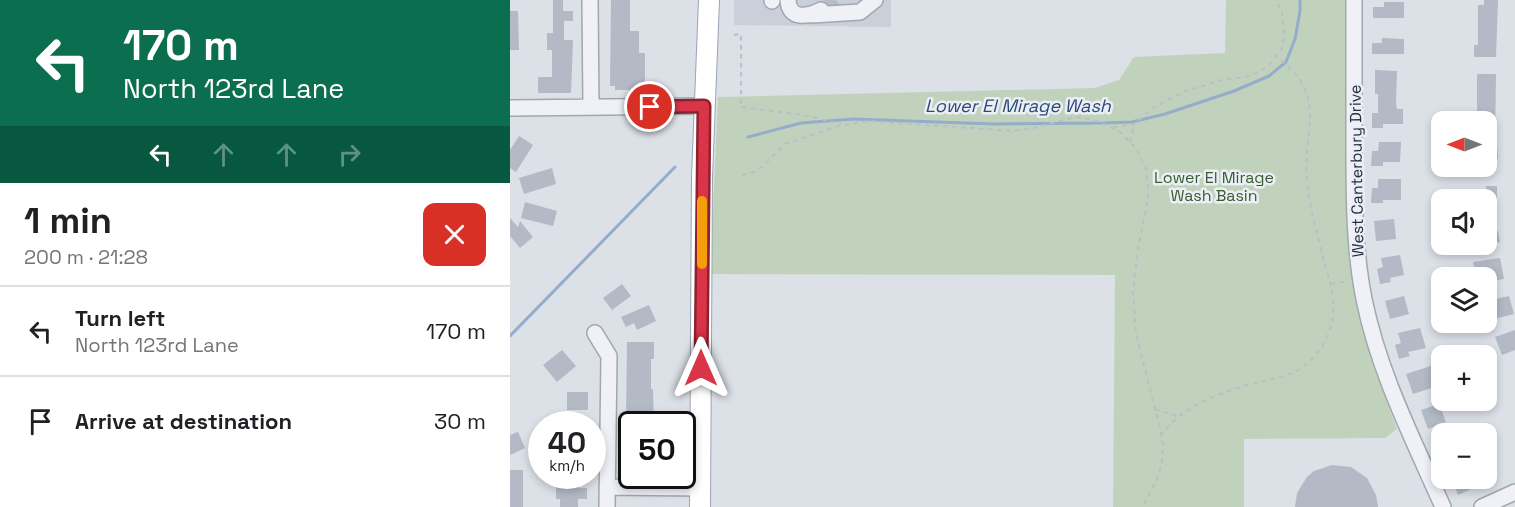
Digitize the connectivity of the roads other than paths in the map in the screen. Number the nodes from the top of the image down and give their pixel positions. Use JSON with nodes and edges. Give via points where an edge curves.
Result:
{"nodes":[{"id":1,"x":590,"y":0,"type":"edge"},
{"id":2,"x":709,"y":0,"type":"edge"},
{"id":3,"x":788,"y":0,"type":"edge"},
{"id":4,"x":875,"y":0,"type":"edge"},
{"id":5,"x":1354,"y":0,"type":"edge"},
{"id":6,"x":828,"y":6,"type":"dead end"},
{"id":7,"x":812,"y":15,"type":"junction"},
{"id":8,"x":704,"y":106,"type":"junction"},
{"id":9,"x":591,"y":107,"type":"junction"},
{"id":10,"x":510,"y":108,"type":"edge"},
{"id":11,"x":595,"y":333,"type":"dead end"},
{"id":12,"x":607,"y":487,"type":"junction"},
{"id":13,"x":1515,"y":492,"type":"edge"},
{"id":14,"x":701,"y":497,"type":"edge"},
{"id":15,"x":607,"y":507,"type":"edge"},
{"id":16,"x":1443,"y":507,"type":"edge"},
{"id":17,"x":1482,"y":507,"type":"edge"}],
"edges":[{"from":1,"to":9,"type":"street"},
{"from":2,"to":8,"type":"main road"},
{"from":3,"to":7,"type":"street","via":[[796,16]]},
{"from":4,"to":7,"type":"street","via":[[860,12]]},
{"from":5,"to":16,"type":"street","name":"West Canterbury Drive","via":[[1354,194],[1360,280],[1388,386]]},
{"from":6,"to":7,"type":"street"},
{"from":8,"to":9,"type":"street"},
{"from":8,"to":14,"type":"main road"},
{"from":9,"to":10,"type":"street"},
{"from":11,"to":12,"type":"street","via":[[609,356]]},
{"from":12,"to":14,"type":"street"},
{"from":12,"to":15,"type":"street"},
{"from":13,"to":17,"type":"street"}]}
